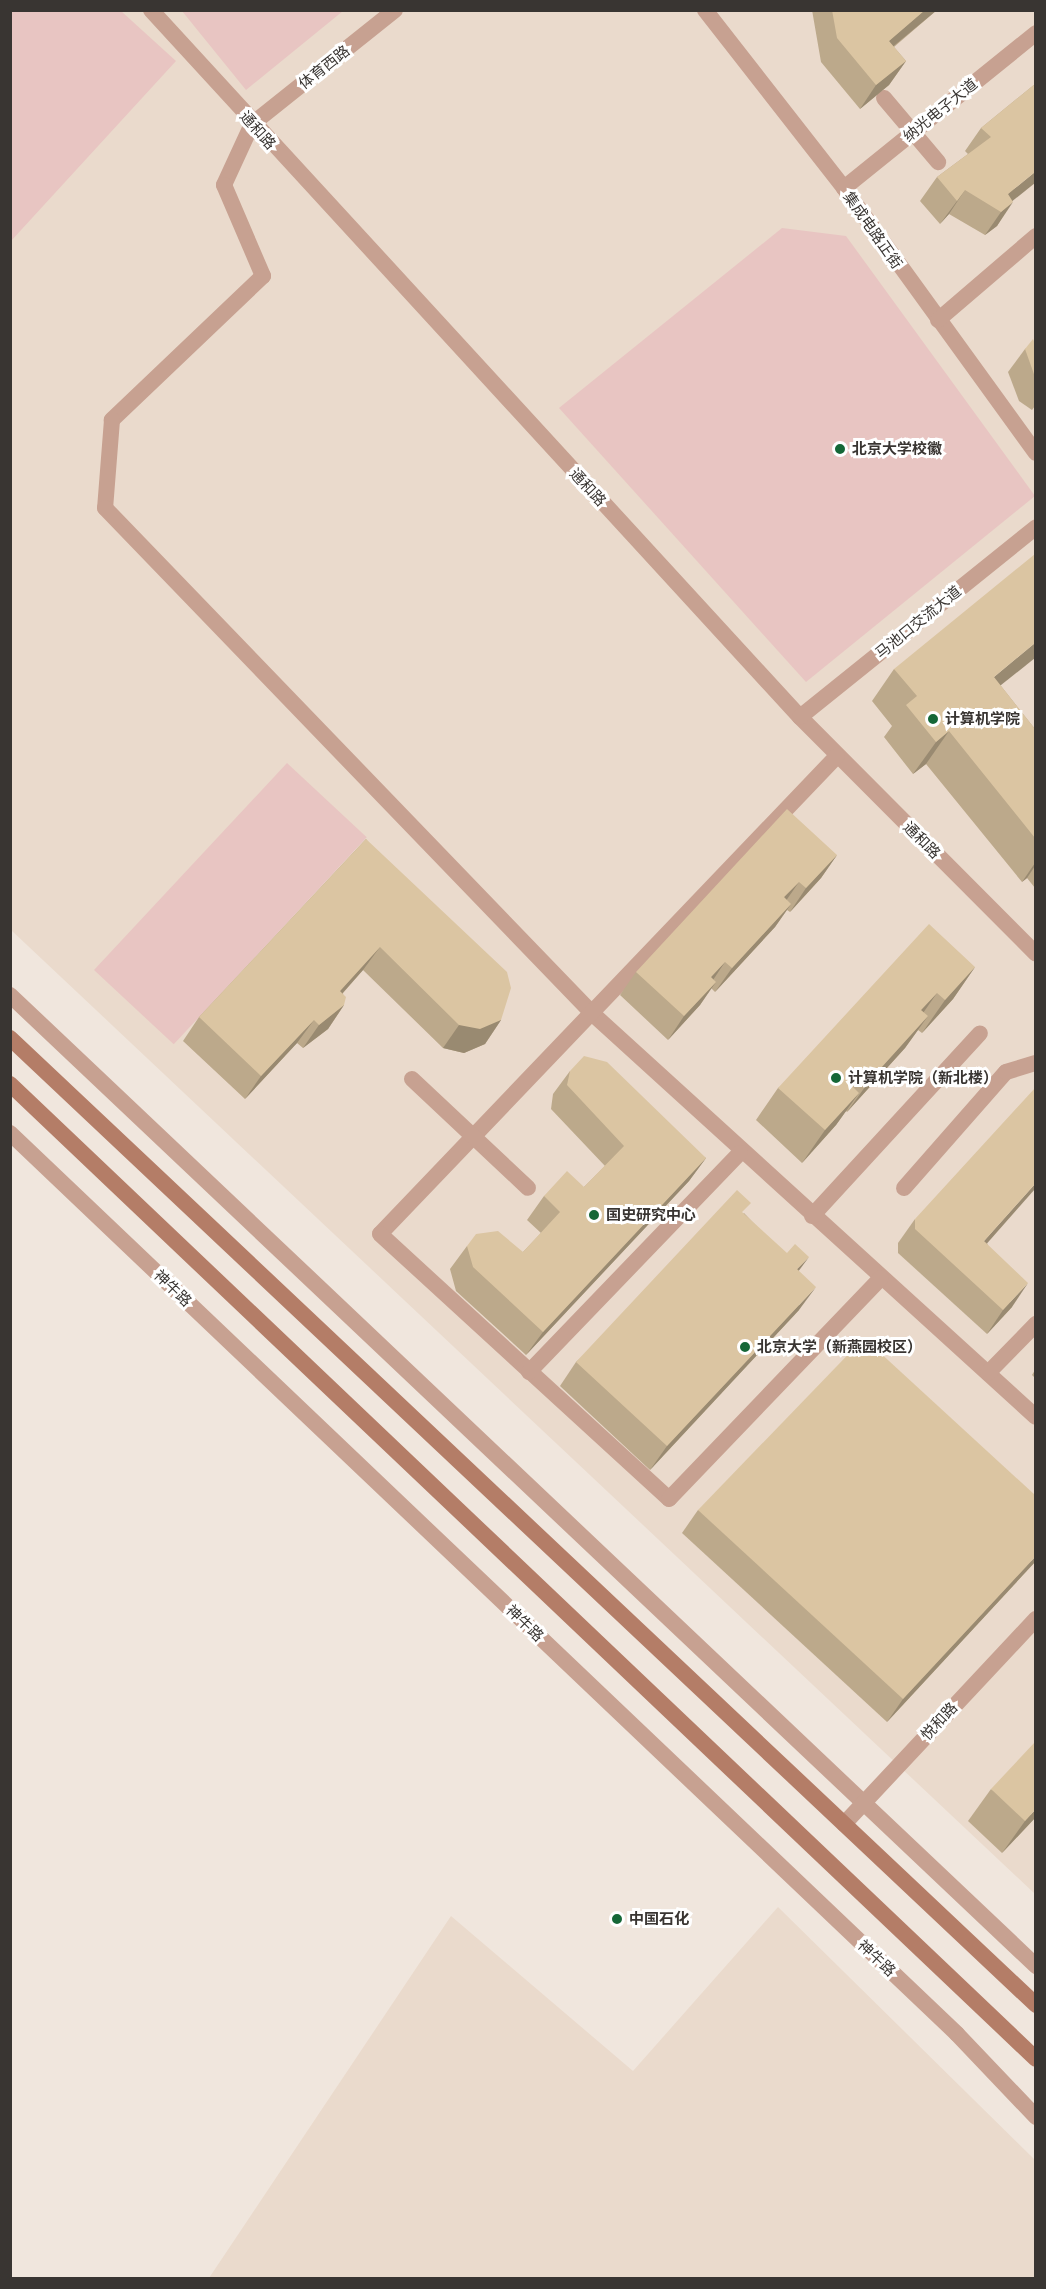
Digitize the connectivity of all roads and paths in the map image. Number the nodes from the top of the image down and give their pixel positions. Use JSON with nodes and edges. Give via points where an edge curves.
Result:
{"nodes":[{"id":1,"x":151,"y":10,"type":"edge"},
{"id":2,"x":395,"y":10,"type":"edge"},
{"id":3,"x":705,"y":10,"type":"edge"},
{"id":4,"x":1035,"y":33,"type":"edge"},
{"id":5,"x":884,"y":98,"type":"edge"},
{"id":6,"x":252,"y":124,"type":"junction"},
{"id":7,"x":913,"y":132,"type":"junction"},
{"id":8,"x":938,"y":162,"type":"dead end"},
{"id":9,"x":844,"y":188,"type":"junction"},
{"id":10,"x":1035,"y":236,"type":"edge"},
{"id":11,"x":938,"y":320,"type":"junction"},
{"id":12,"x":1035,"y":453,"type":"edge"},
{"id":13,"x":1035,"y":527,"type":"edge"},
{"id":14,"x":800,"y":717,"type":"junction"},
{"id":15,"x":837,"y":756,"type":"junction"},
{"id":16,"x":1035,"y":954,"type":"edge"},
{"id":17,"x":10,"y":995,"type":"edge"},
{"id":18,"x":594,"y":1015,"type":"junction"},
{"id":19,"x":980,"y":1034,"type":"dead end"},
{"id":20,"x":10,"y":1038,"type":"edge"},
{"id":21,"x":1035,"y":1063,"type":"edge"},
{"id":22,"x":412,"y":1079,"type":"dead end"},
{"id":23,"x":10,"y":1084,"type":"edge"},
{"id":24,"x":10,"y":1133,"type":"edge"},
{"id":25,"x":476,"y":1137,"type":"junction"},
{"id":26,"x":740,"y":1153,"type":"junction"},
{"id":27,"x":528,"y":1188,"type":"dead end"},
{"id":28,"x":904,"y":1188,"type":"dead end"},
{"id":29,"x":812,"y":1216,"type":"junction"},
{"id":30,"x":881,"y":1278,"type":"junction"},
{"id":31,"x":1035,"y":1324,"type":"edge"},
{"id":32,"x":529,"y":1372,"type":"junction"},
{"id":33,"x":988,"y":1373,"type":"junction"},
{"id":34,"x":1035,"y":1417,"type":"edge"},
{"id":35,"x":1035,"y":1619,"type":"edge"},
{"id":36,"x":862,"y":1803,"type":"junction"},
{"id":37,"x":844,"y":1824,"type":"junction"},
{"id":38,"x":1035,"y":1966,"type":"edge"},
{"id":39,"x":1035,"y":2005,"type":"edge"},
{"id":40,"x":1035,"y":2059,"type":"edge"},
{"id":41,"x":1035,"y":2117,"type":"edge"}],
"edges":[{"from":1,"to":6,"type":"street","name":"通和路"},
{"from":2,"to":6,"type":"street","name":"体育西路"},
{"from":3,"to":9,"type":"street","name":"集成电路正街"},
{"from":4,"to":7,"type":"street","name":"纳光电子大道"},
{"from":5,"to":7,"type":"street"},
{"from":6,"to":14,"type":"street","name":"通和路"},
{"from":6,"to":18,"type":"street","via":[[224,185],[263,276],[112,420],[105,508]]},
{"from":7,"to":8,"type":"street"},
{"from":7,"to":9,"type":"street","name":"纳光电子大道"},
{"from":9,"to":11,"type":"street","name":"集成电路正街"},
{"from":10,"to":11,"type":"street"},
{"from":11,"to":12,"type":"street","name":"集成电路正街"},
{"from":13,"to":14,"type":"street","name":"马池口交流大道"},
{"from":14,"to":15,"type":"street","name":"通和路"},
{"from":15,"to":16,"type":"street","name":"通和路"},
{"from":15,"to":18,"type":"street"},
{"from":17,"to":36,"type":"street"},
{"from":18,"to":25,"type":"street"},
{"from":18,"to":26,"type":"street"},
{"from":19,"to":29,"type":"street"},
{"from":20,"to":37,"type":"main road"},
{"from":21,"to":28,"type":"street","via":[[1006,1072]]},
{"from":22,"to":25,"type":"street"},
{"from":23,"to":40,"type":"main road"},
{"from":24,"to":41,"type":"street","name":"神牛路","via":[[957,2034]]},
{"from":25,"to":27,"type":"street"},
{"from":25,"to":32,"type":"street","via":[[380,1234]]},
{"from":26,"to":29,"type":"street"},
{"from":26,"to":32,"type":"street"},
{"from":29,"to":30,"type":"street"},
{"from":30,"to":32,"type":"street","via":[[669,1498]]},
{"from":30,"to":33,"type":"street"},
{"from":31,"to":33,"type":"street"},
{"from":33,"to":34,"type":"street"},
{"from":35,"to":36,"type":"street","name":"悦和路"},
{"from":36,"to":37,"type":"street","name":"悦和路"},
{"from":36,"to":38,"type":"street"},
{"from":37,"to":39,"type":"main road"}]}
